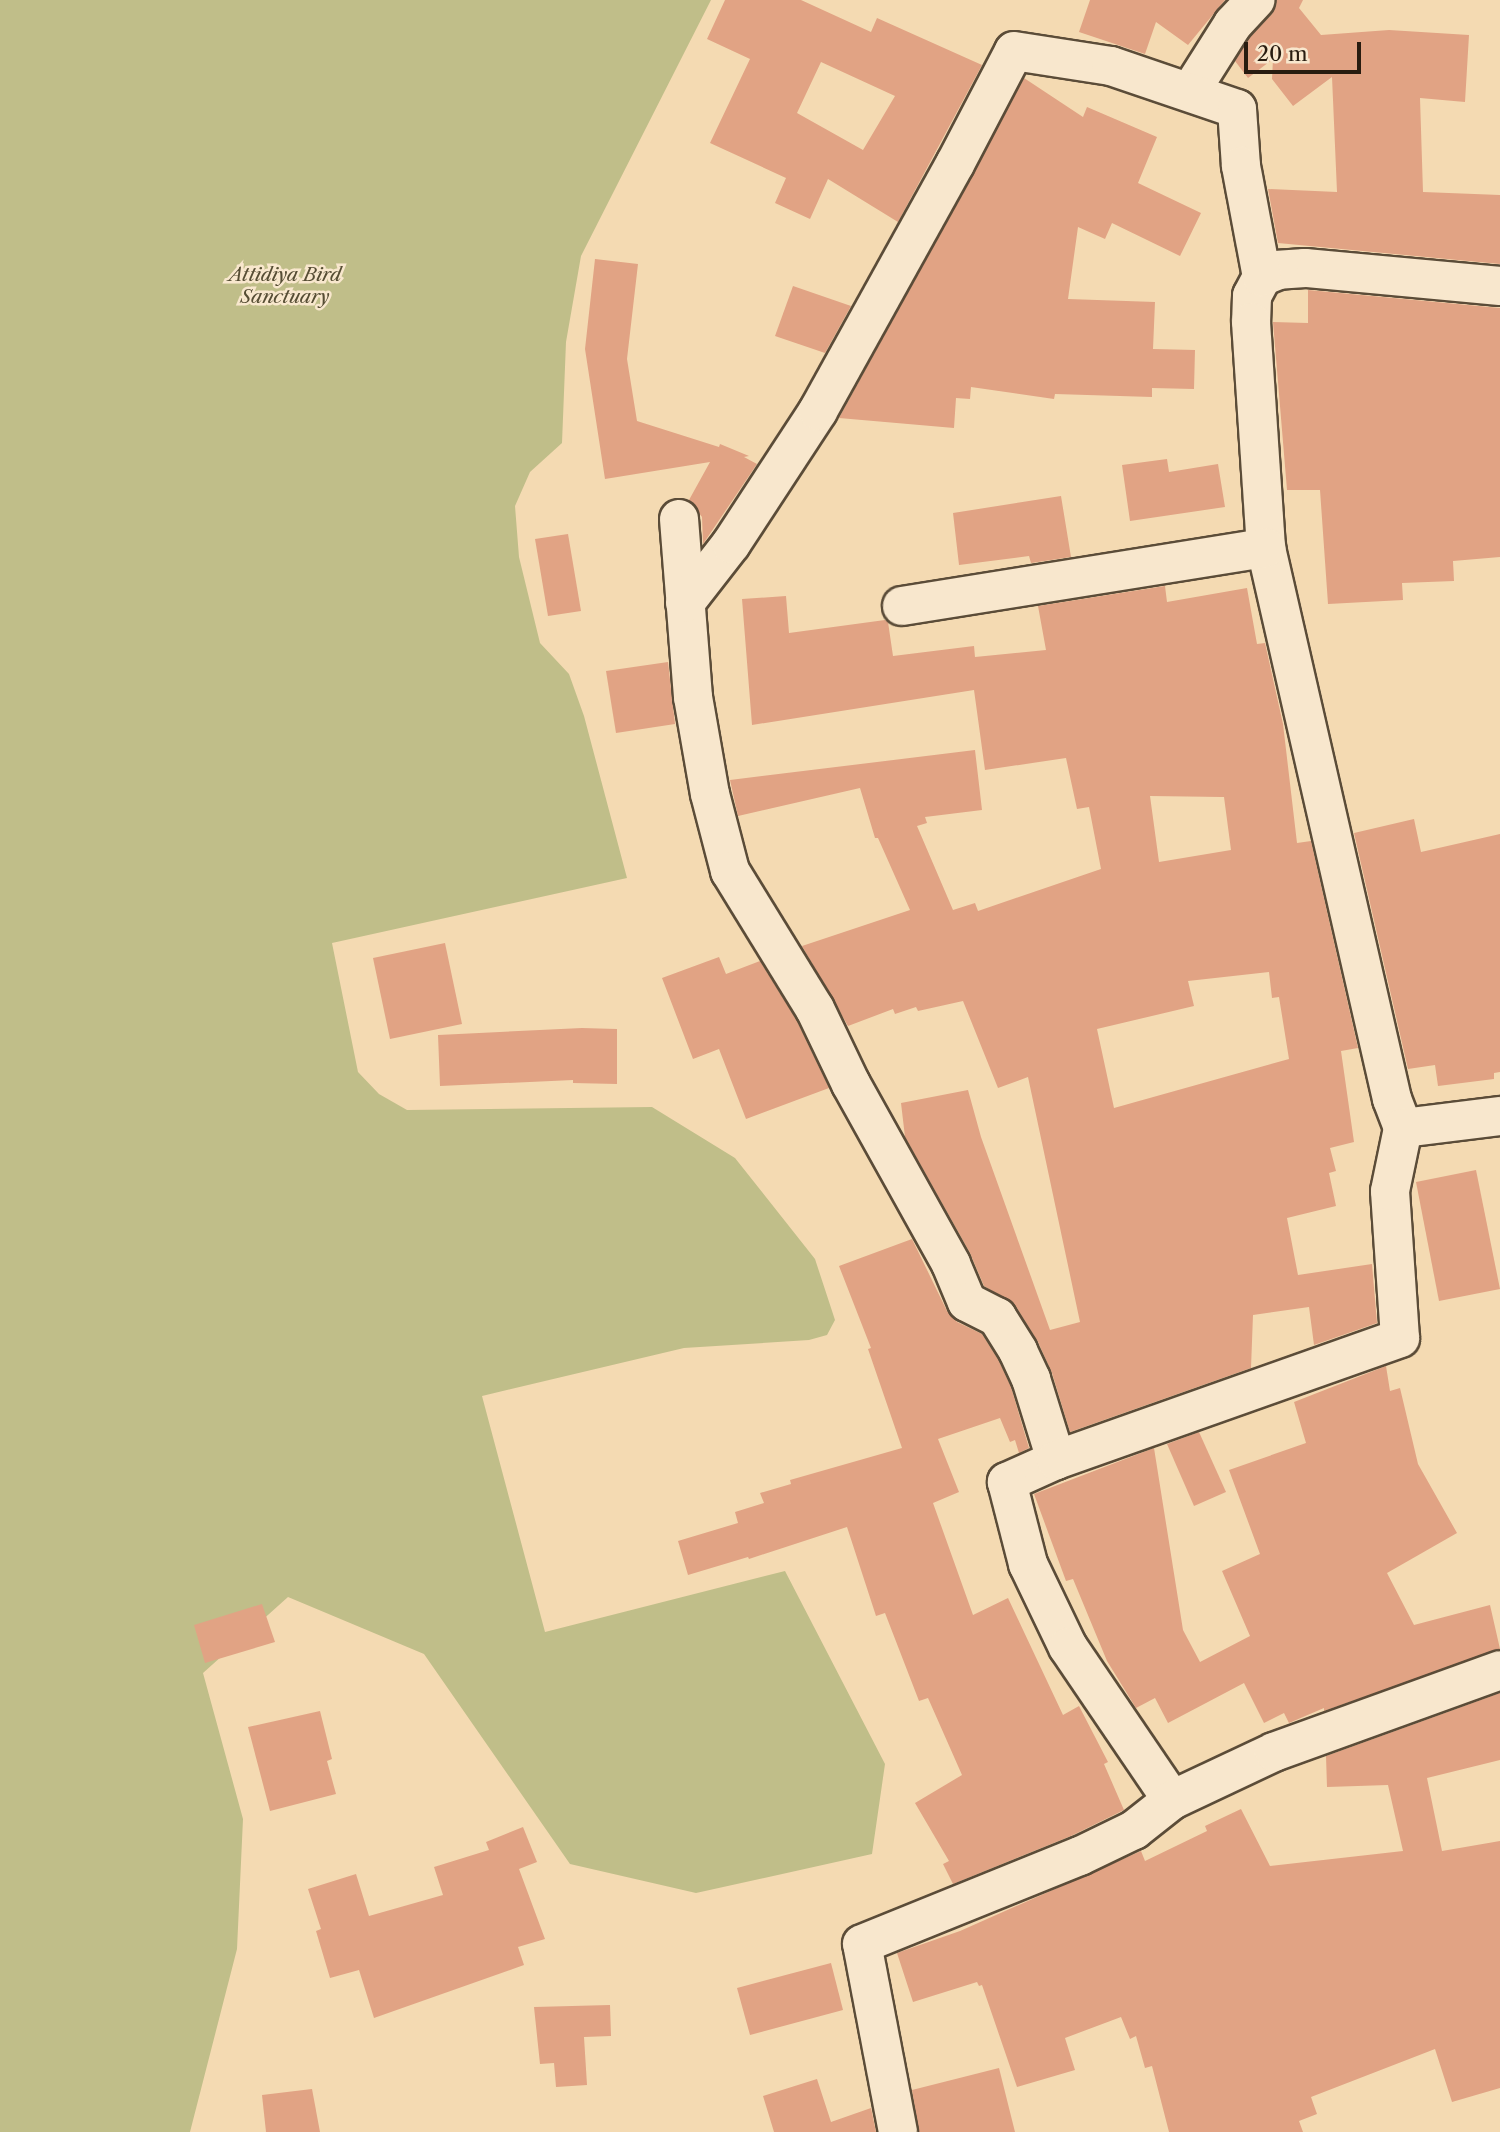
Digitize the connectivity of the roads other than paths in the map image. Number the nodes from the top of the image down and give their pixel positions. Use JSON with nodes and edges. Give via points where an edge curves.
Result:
{"nodes":[{"id":1,"x":1255,"y":0,"type":"edge"},
{"id":2,"x":1190,"y":92,"type":"junction"},
{"id":3,"x":1262,"y":277,"type":"junction"},
{"id":4,"x":1500,"y":286,"type":"edge"},
{"id":5,"x":679,"y":519,"type":"dead end"},
{"id":6,"x":1266,"y":548,"type":"junction"},
{"id":7,"x":685,"y":603,"type":"junction"},
{"id":8,"x":902,"y":606,"type":"dead end"},
{"id":9,"x":1500,"y":1116,"type":"edge"},
{"id":10,"x":1402,"y":1128,"type":"junction"},
{"id":11,"x":1056,"y":1460,"type":"junction"},
{"id":12,"x":1500,"y":1670,"type":"edge"},
{"id":13,"x":1172,"y":1800,"type":"junction"},
{"id":14,"x":898,"y":2132,"type":"edge"}],
"edges":[{"from":1,"to":2,"type":"street","via":[[1233,24]]},
{"from":2,"to":3,"type":"street","via":[[1237,109],[1241,166]]},
{"from":2,"to":7,"type":"street","via":[[1111,66],[1014,51],[818,411],[731,544]]},
{"from":3,"to":4,"type":"street","via":[[1305,268]]},
{"from":3,"to":6,"type":"street","via":[[1252,296],[1251,322]]},
{"from":5,"to":7,"type":"street"},
{"from":6,"to":8,"type":"street"},
{"from":6,"to":10,"type":"street"},
{"from":7,"to":11,"type":"street","via":[[710,794],[730,872],[815,1009],[967,1302],[997,1317],[1018,1350]]},
{"from":9,"to":10,"type":"street"},
{"from":10,"to":11,"type":"street","via":[[1390,1191],[1400,1339]]},
{"from":11,"to":13,"type":"street","via":[[1007,1482],[1028,1564],[1068,1647]]},
{"from":12,"to":13,"type":"street","via":[[1274,1752]]},
{"from":13,"to":14,"type":"street","via":[[1133,1830],[1080,1856],[862,1944]]}]}
